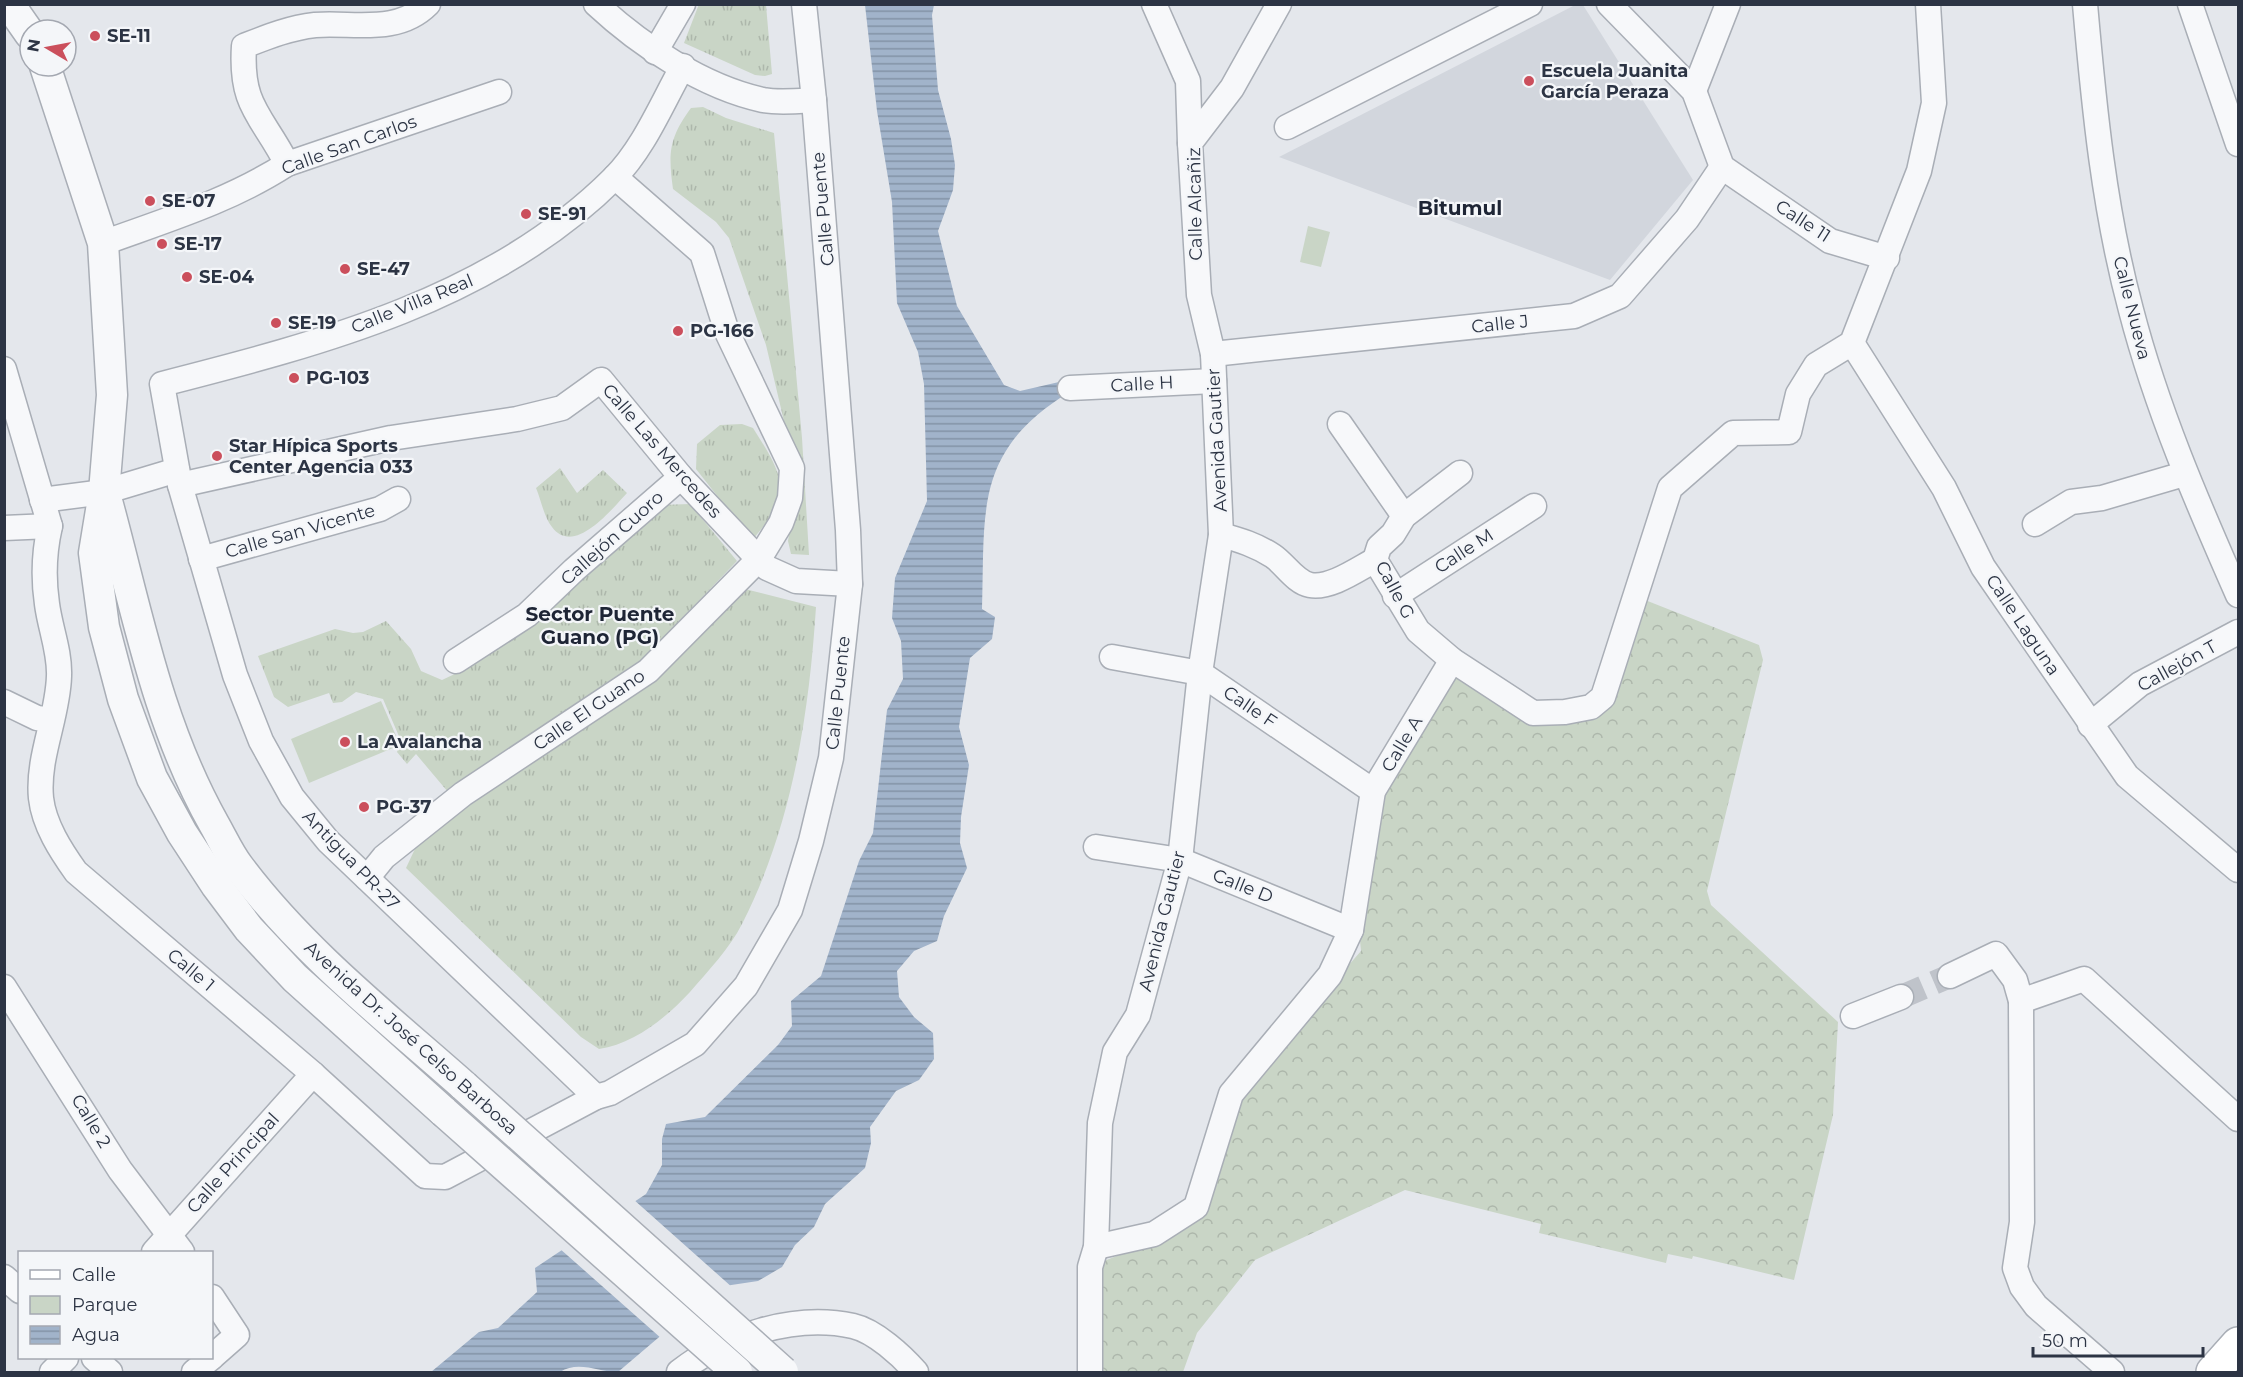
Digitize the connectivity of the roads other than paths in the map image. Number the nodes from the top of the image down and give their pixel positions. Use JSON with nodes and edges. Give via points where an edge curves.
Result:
{"nodes":[{"id":1,"x":9,"y":4,"type":"edge"},
{"id":2,"x":428,"y":4,"type":"edge"},
{"id":3,"x":596,"y":4,"type":"edge"},
{"id":4,"x":683,"y":4,"type":"edge"},
{"id":5,"x":804,"y":4,"type":"edge"},
{"id":6,"x":1154,"y":4,"type":"edge"},
{"id":7,"x":1280,"y":4,"type":"edge"},
{"id":8,"x":1530,"y":4,"type":"edge"},
{"id":9,"x":1609,"y":4,"type":"edge"},
{"id":10,"x":1728,"y":4,"type":"edge"},
{"id":11,"x":1928,"y":4,"type":"edge"},
{"id":12,"x":2085,"y":4,"type":"edge"},
{"id":13,"x":2190,"y":4,"type":"edge"},
{"id":14,"x":19,"y":18,"type":"edge"},
{"id":15,"x":655,"y":52,"type":"junction"},
{"id":16,"x":683,"y":66,"type":"junction"},
{"id":17,"x":49,"y":78,"type":"edge"},
{"id":18,"x":1694,"y":91,"type":"junction"},
{"id":19,"x":498,"y":92,"type":"dead end"},
{"id":20,"x":814,"y":100,"type":"junction"},
{"id":21,"x":1287,"y":127,"type":"dead end"},
{"id":22,"x":1191,"y":143,"type":"junction"},
{"id":23,"x":2238,"y":144,"type":"edge"},
{"id":24,"x":286,"y":164,"type":"junction"},
{"id":25,"x":1722,"y":167,"type":"junction"},
{"id":26,"x":615,"y":177,"type":"junction"},
{"id":27,"x":103,"y":243,"type":"junction"},
{"id":28,"x":1887,"y":258,"type":"junction"},
{"id":29,"x":1852,"y":343,"type":"junction"},
{"id":30,"x":1212,"y":354,"type":"junction"},
{"id":31,"x":4,"y":369,"type":"edge"},
{"id":32,"x":1214,"y":381,"type":"junction"},
{"id":33,"x":162,"y":384,"type":"joint"},
{"id":34,"x":1070,"y":388,"type":"dead end"},
{"id":35,"x":1341,"y":424,"type":"dead end"},
{"id":36,"x":1460,"y":473,"type":"dead end"},
{"id":37,"x":2184,"y":474,"type":"junction"},
{"id":38,"x":681,"y":477,"type":"junction"},
{"id":39,"x":179,"y":478,"type":"junction"},
{"id":40,"x":104,"y":492,"type":"junction"},
{"id":41,"x":398,"y":499,"type":"dead end"},
{"id":42,"x":42,"y":500,"type":"junction"},
{"id":43,"x":1534,"y":506,"type":"dead end"},
{"id":44,"x":1404,"y":516,"type":"junction"},
{"id":45,"x":2035,"y":524,"type":"dead end"},
{"id":46,"x":50,"y":526,"type":"junction"},
{"id":47,"x":4,"y":528,"type":"edge"},
{"id":48,"x":1221,"y":535,"type":"junction"},
{"id":49,"x":759,"y":559,"type":"junction"},
{"id":50,"x":201,"y":560,"type":"junction"},
{"id":51,"x":1375,"y":561,"type":"junction"},
{"id":52,"x":850,"y":584,"type":"junction"},
{"id":53,"x":2238,"y":595,"type":"edge"},
{"id":54,"x":1395,"y":596,"type":"junction"},
{"id":55,"x":2238,"y":632,"type":"edge"},
{"id":56,"x":1112,"y":657,"type":"dead end"},
{"id":57,"x":1452,"y":660,"type":"junction"},
{"id":58,"x":456,"y":662,"type":"dead end"},
{"id":59,"x":1200,"y":673,"type":"junction"},
{"id":60,"x":4,"y":702,"type":"edge"},
{"id":61,"x":51,"y":720,"type":"junction"},
{"id":62,"x":2090,"y":725,"type":"junction"},
{"id":63,"x":1373,"y":791,"type":"junction"},
{"id":64,"x":1096,"y":847,"type":"dead end"},
{"id":65,"x":1180,"y":860,"type":"junction"},
{"id":66,"x":2238,"y":870,"type":"edge"},
{"id":67,"x":367,"y":878,"type":"junction"},
{"id":68,"x":1351,"y":930,"type":"junction"},
{"id":69,"x":1950,"y":976,"type":"tunnel mouth"},
{"id":70,"x":1901,"y":997,"type":"tunnel mouth"},
{"id":71,"x":2021,"y":1001,"type":"junction"},
{"id":72,"x":9,"y":1003,"type":"edge"},
{"id":73,"x":1853,"y":1016,"type":"dead end"},
{"id":74,"x":313,"y":1074,"type":"junction"},
{"id":75,"x":596,"y":1097,"type":"junction"},
{"id":76,"x":2238,"y":1119,"type":"edge"},
{"id":77,"x":425,"y":1176,"type":"joint"},
{"id":78,"x":168,"y":1246,"type":"edge"},
{"id":79,"x":1096,"y":1247,"type":"junction"},
{"id":80,"x":4,"y":1277,"type":"edge"},
{"id":81,"x":18,"y":1289,"type":"edge"},
{"id":82,"x":213,"y":1299,"type":"edge"},
{"id":83,"x":2238,"y":1344,"type":"edge"},
{"id":84,"x":213,"y":1355,"type":"edge"},
{"id":85,"x":65,"y":1359,"type":"edge"},
{"id":86,"x":95,"y":1359,"type":"edge"},
{"id":87,"x":209,"y":1359,"type":"edge"},
{"id":88,"x":52,"y":1372,"type":"edge"},
{"id":89,"x":110,"y":1372,"type":"edge"},
{"id":90,"x":194,"y":1372,"type":"edge"},
{"id":91,"x":679,"y":1372,"type":"edge"},
{"id":92,"x":737,"y":1372,"type":"edge"},
{"id":93,"x":783,"y":1372,"type":"edge"},
{"id":94,"x":916,"y":1372,"type":"edge"},
{"id":95,"x":1090,"y":1372,"type":"edge"},
{"id":96,"x":2112,"y":1372,"type":"edge"},
{"id":97,"x":2213,"y":1372,"type":"edge"}],
"edges":[{"from":1,"to":14,"type":"street"},
{"from":2,"to":24,"type":"street","via":[[401,24],[315,25],[285,30],[244,46],[247,95]]},
{"from":3,"to":15,"type":"street"},
{"from":4,"to":15,"type":"street"},
{"from":5,"to":20,"type":"street","name":"Calle Puente"},
{"from":6,"to":22,"type":"street","via":[[1188,81]]},
{"from":7,"to":22,"type":"street","name":"Calle Alcañiz","via":[[1232,88]]},
{"from":8,"to":21,"type":"street"},
{"from":9,"to":18,"type":"street"},
{"from":10,"to":18,"type":"street"},
{"from":11,"to":28,"type":"street","via":[[1935,103],[1919,171]]},
{"from":12,"to":37,"type":"street","name":"Calle Nueva","via":[[2094,111],[2130,310]]},
{"from":13,"to":23,"type":"street"},
{"from":15,"to":16,"type":"street"},
{"from":16,"to":20,"type":"street","via":[[730,90],[764,100]]},
{"from":16,"to":26,"type":"street","name":"Calle Villa Real","via":[[636,150]]},
{"from":17,"to":27,"type":"street","name":"Avenida Dr. José Celso Barbosa"},
{"from":18,"to":25,"type":"street"},
{"from":19,"to":24,"type":"street","name":"Calle San Carlos"},
{"from":20,"to":52,"type":"street","name":"Calle Puente"},
{"from":22,"to":30,"type":"street","name":"Calle Alcañiz","via":[[1199,295]]},
{"from":24,"to":27,"type":"street","name":"Calle San Carlos","via":[[260,182],[198,209]]},
{"from":25,"to":28,"type":"street","name":"Calle 11","via":[[1830,241]]},
{"from":25,"to":30,"type":"street","name":"Calle J","via":[[1687,219],[1620,296],[1574,316]]},
{"from":26,"to":33,"type":"street","name":"Calle Villa Real","via":[[533,243],[487,274],[456,289],[272,356]]},
{"from":26,"to":49,"type":"street","name":"Calle El Guano","via":[[702,253],[727,332],[792,468],[790,498],[781,523]]},
{"from":27,"to":40,"type":"street","name":"Avenida Dr. José Celso Barbosa","via":[[112,395]]},
{"from":28,"to":29,"type":"street"},
{"from":29,"to":57,"type":"street","via":[[1816,365],[1798,394],[1789,432],[1733,433],[1670,488],[1603,698],[1591,707],[1533,713]]},
{"from":29,"to":62,"type":"street","name":"Calle Laguna","via":[[1944,488],[1983,567]]},
{"from":30,"to":32,"type":"street","name":"Avenida Gautier"},
{"from":31,"to":42,"type":"street"},
{"from":32,"to":34,"type":"street","name":"Calle H"},
{"from":32,"to":48,"type":"street","name":"Avenida Gautier"},
{"from":33,"to":39,"type":"street","name":"Antigua PR-27"},
{"from":35,"to":44,"type":"street"},
{"from":36,"to":44,"type":"street","name":"Calle G"},
{"from":37,"to":45,"type":"street","via":[[2102,498],[2072,502]]},
{"from":37,"to":53,"type":"street","name":"Calle Nueva"},
{"from":38,"to":39,"type":"street","name":"Calle Las Mercedes","via":[[601,380],[562,408],[517,419]]},
{"from":38,"to":49,"type":"street","name":"Calle Las Mercedes"},
{"from":38,"to":58,"type":"street","name":"Callejón Cuoro","via":[[527,615]]},
{"from":39,"to":40,"type":"street"},
{"from":39,"to":50,"type":"street","name":"Antigua PR-27"},
{"from":40,"to":42,"type":"street"},
{"from":40,"to":92,"type":"street","name":"Avenida Dr. José Celso Barbosa","bridge":true,"via":[[94,553],[104,627],[123,699],[152,778],[182,833],[249,928],[296,978]]},
{"from":40,"to":93,"type":"street","name":"Avenida Dr. José Celso Barbosa","bridge":true,"via":[[138,631],[162,707],[192,784],[238,866],[320,959]]},
{"from":41,"to":50,"type":"street","name":"Calle San Vicente","via":[[380,509]]},
{"from":42,"to":46,"type":"street"},
{"from":43,"to":54,"type":"street","name":"Calle M"},
{"from":44,"to":51,"type":"street","name":"Calle G","via":[[1379,547]]},
{"from":46,"to":47,"type":"street"},
{"from":46,"to":61,"type":"street","name":"Calle 1","via":[[44,551],[47,604],[59,675]]},
{"from":48,"to":51,"type":"street","via":[[1252,543],[1309,585],[1326,584]]},
{"from":48,"to":59,"type":"street","name":"Avenida Gautier"},
{"from":49,"to":52,"type":"street","name":"Calle Las Mercedes","via":[[767,568],[796,581]]},
{"from":49,"to":67,"type":"street","name":"Calle El Guano","via":[[648,671],[463,794],[384,856]]},
{"from":50,"to":67,"type":"street","name":"Antigua PR-27","via":[[235,675],[261,741],[292,797],[328,841]]},
{"from":51,"to":54,"type":"street","name":"Calle G"},
{"from":52,"to":75,"type":"street","name":"Calle Puente","via":[[831,758],[812,841],[790,910],[746,986],[696,1044],[610,1093]]},
{"from":54,"to":57,"type":"street","name":"Calle G","via":[[1418,631]]},
{"from":55,"to":62,"type":"street","name":"Callejón T","via":[[2140,684]]},
{"from":56,"to":59,"type":"street","name":"Calle F"},
{"from":57,"to":63,"type":"street","name":"Calle A"},
{"from":59,"to":63,"type":"street","name":"Calle F"},
{"from":59,"to":65,"type":"street","name":"Avenida Gautier"},
{"from":60,"to":61,"type":"street","via":[[37,718]]},
{"from":61,"to":74,"type":"street","name":"Calle 1","via":[[41,772],[41,800],[49,826],[76,872]]},
{"from":62,"to":66,"type":"street","name":"Calle Laguna","via":[[2127,776]]},
{"from":63,"to":68,"type":"street","name":"Calle A"},
{"from":64,"to":65,"type":"street","name":"Calle D"},
{"from":65,"to":68,"type":"street","name":"Calle D"},
{"from":65,"to":79,"type":"street","name":"Avenida Gautier","via":[[1138,1014],[1114,1052],[1100,1122]]},
{"from":67,"to":75,"type":"street","name":"Antigua PR-27"},
{"from":68,"to":79,"type":"street","name":"Calle A","via":[[1330,975],[1231,1094],[1196,1207],[1154,1234]]},
{"from":69,"to":71,"type":"street","via":[[1996,954],[2015,980]]},
{"from":70,"to":73,"type":"street"},
{"from":71,"to":76,"type":"street","via":[[2084,979]]},
{"from":71,"to":96,"type":"street","via":[[2022,1222],[2015,1268],[2022,1287],[2036,1306]]},
{"from":72,"to":78,"type":"street","name":"Calle 2"},
{"from":74,"to":77,"type":"street","name":"Calle 1"},
{"from":74,"to":78,"type":"street","name":"Calle Principal"},
{"from":75,"to":77,"type":"street","name":"Calle Puente","via":[[445,1177]]},
{"from":79,"to":95,"type":"street","name":"Avenida Gautier","via":[[1090,1267]]},
{"from":80,"to":81,"type":"street"},
{"from":82,"to":84,"type":"street","via":[[237,1335]]},
{"from":83,"to":97,"type":"main road"},
{"from":85,"to":88,"type":"street"},
{"from":86,"to":89,"type":"street"},
{"from":87,"to":90,"type":"street"},
{"from":91,"to":94,"type":"street","via":[[701,1356],[767,1328],[818,1322],[855,1326],[879,1339]]}]}
